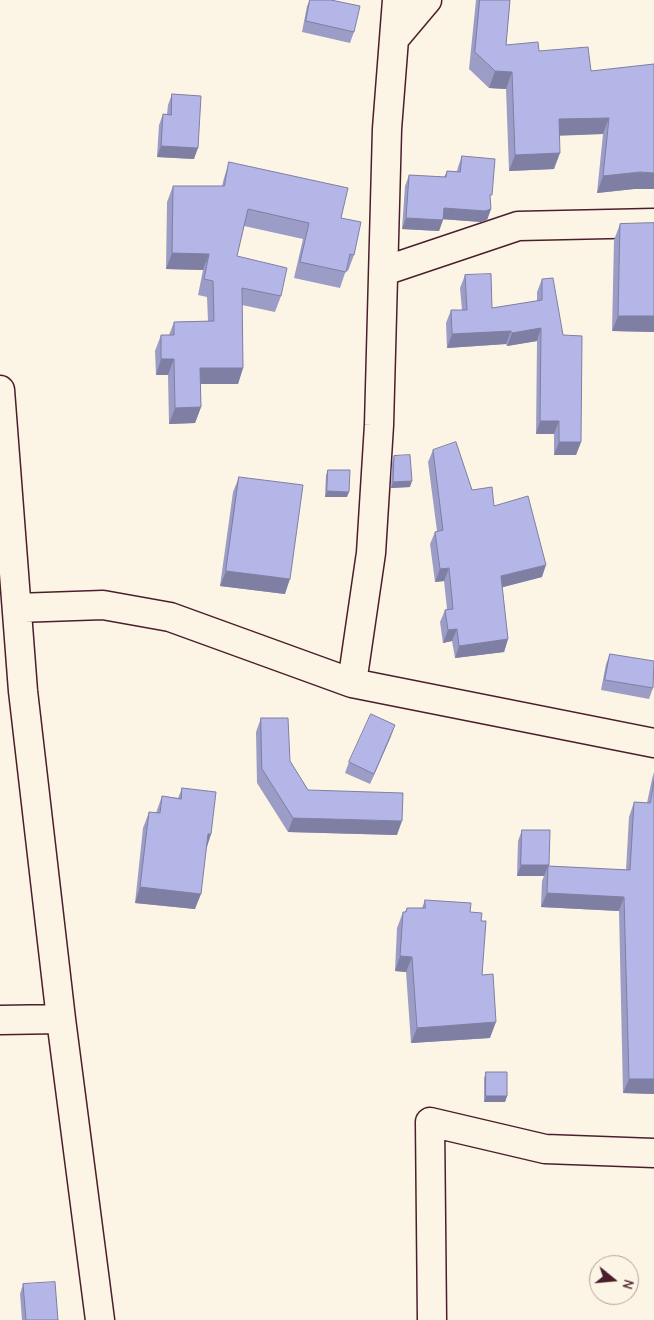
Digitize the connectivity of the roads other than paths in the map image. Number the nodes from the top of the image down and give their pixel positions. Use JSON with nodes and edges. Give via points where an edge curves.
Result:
{"nodes":[{"id":1,"x":397,"y":0,"type":"edge"},
{"id":2,"x":427,"y":0,"type":"edge"},
{"id":3,"x":395,"y":38,"type":"junction"},
{"id":4,"x":654,"y":223,"type":"edge"},
{"id":5,"x":384,"y":270,"type":"junction"},
{"id":6,"x":0,"y":390,"type":"edge"},
{"id":7,"x":17,"y":608,"type":"junction"},
{"id":8,"x":352,"y":683,"type":"junction"},
{"id":9,"x":12,"y":691,"type":"edge"},
{"id":10,"x":654,"y":743,"type":"edge"},
{"id":11,"x":61,"y":1019,"type":"junction"},
{"id":12,"x":0,"y":1020,"type":"edge"},
{"id":13,"x":654,"y":1153,"type":"edge"},
{"id":14,"x":100,"y":1320,"type":"edge"},
{"id":15,"x":432,"y":1320,"type":"edge"}],
"edges":[{"from":1,"to":3,"type":"street"},
{"from":2,"to":3,"type":"street"},
{"from":3,"to":5,"type":"street","via":[[388,129]]},
{"from":4,"to":5,"type":"street","via":[[518,226]]},
{"from":5,"to":8,"type":"street","via":[[380,425],[371,553]]},
{"from":6,"to":7,"type":"street"},
{"from":7,"to":8,"type":"street","via":[[103,606],[170,617]]},
{"from":7,"to":9,"type":"street"},
{"from":8,"to":10,"type":"street"},
{"from":9,"to":11,"type":"street"},
{"from":11,"to":12,"type":"street"},
{"from":11,"to":14,"type":"street"},
{"from":13,"to":15,"type":"street","via":[[545,1148],[430,1122]]}]}
